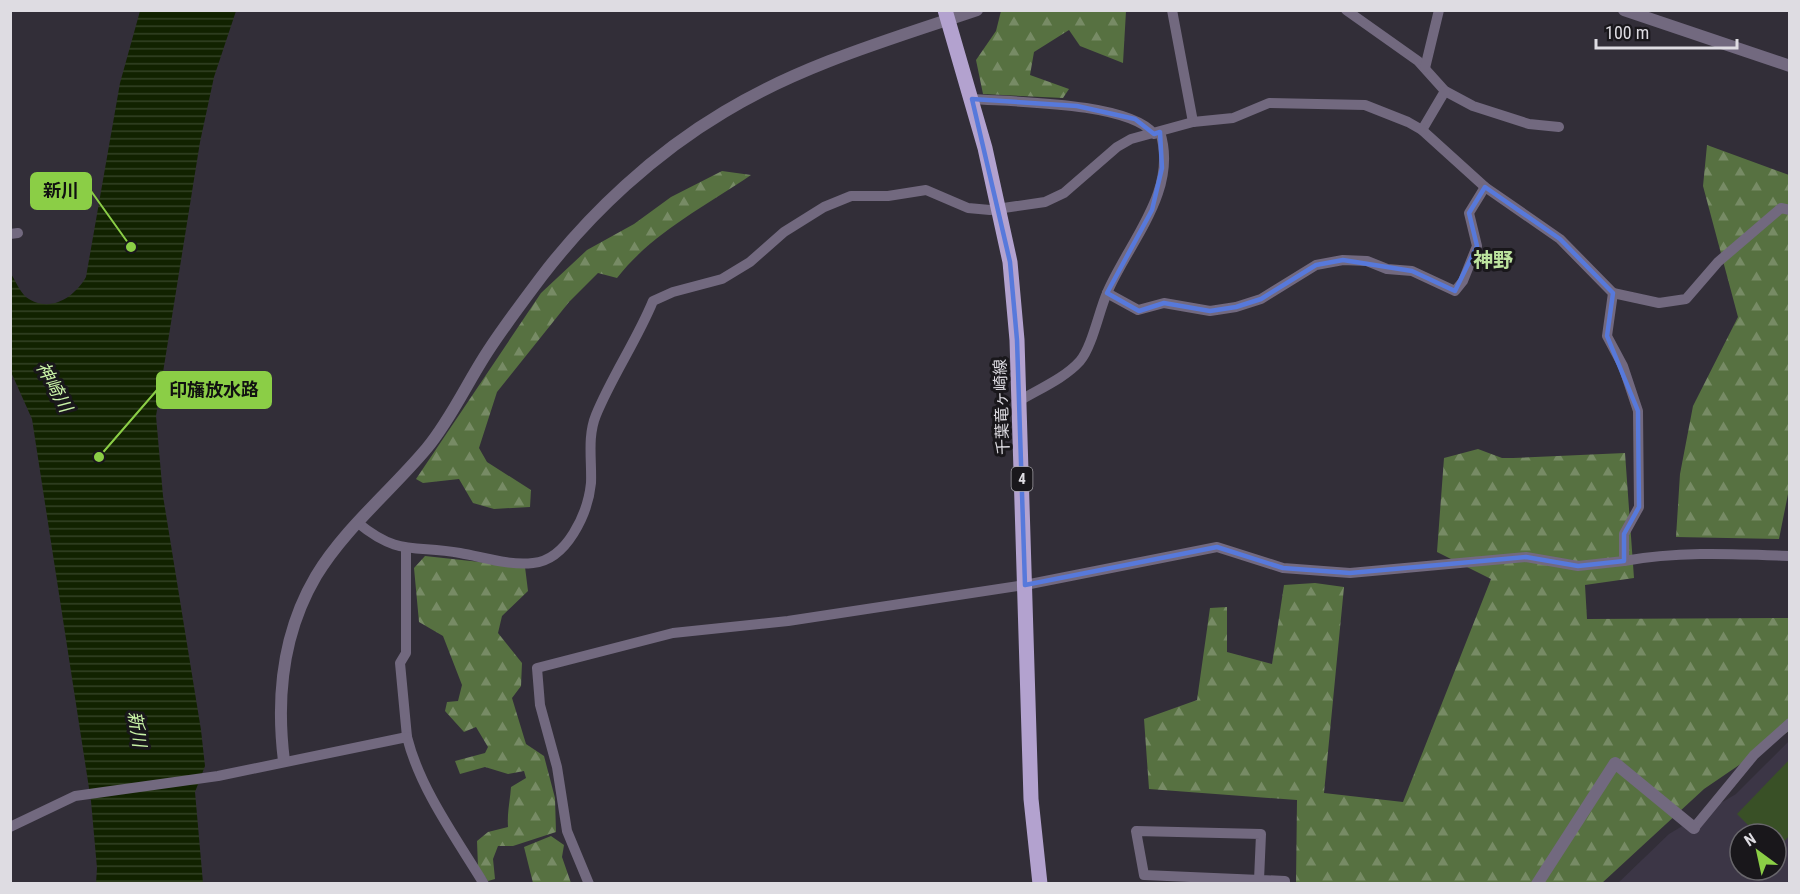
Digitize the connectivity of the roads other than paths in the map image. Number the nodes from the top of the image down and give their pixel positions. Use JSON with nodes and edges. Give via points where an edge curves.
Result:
{"nodes":[{"id":1,"x":977,"y":10,"type":"edge"},
{"id":2,"x":1172,"y":10,"type":"edge"},
{"id":3,"x":1346,"y":10,"type":"edge"},
{"id":4,"x":1439,"y":10,"type":"edge"},
{"id":5,"x":1624,"y":10,"type":"edge"},
{"id":6,"x":946,"y":15,"type":"edge"},
{"id":7,"x":1790,"y":66,"type":"edge"},
{"id":8,"x":1425,"y":68,"type":"junction"},
{"id":9,"x":1445,"y":91,"type":"junction"},
{"id":10,"x":972,"y":99,"type":"junction"},
{"id":11,"x":1193,"y":122,"type":"junction"},
{"id":12,"x":1559,"y":127,"type":"dead end"},
{"id":13,"x":1422,"y":130,"type":"junction"},
{"id":14,"x":1157,"y":133,"type":"junction"},
{"id":15,"x":1485,"y":187,"type":"junction"},
{"id":16,"x":1000,"y":210,"type":"junction"},
{"id":17,"x":1790,"y":210,"type":"edge"},
{"id":18,"x":1107,"y":293,"type":"junction"},
{"id":19,"x":1613,"y":293,"type":"junction"},
{"id":20,"x":1019,"y":401,"type":"junction"},
{"id":21,"x":358,"y":523,"type":"junction"},
{"id":22,"x":406,"y":548,"type":"junction"},
{"id":23,"x":1790,"y":556,"type":"edge"},
{"id":24,"x":1624,"y":561,"type":"junction"},
{"id":25,"x":1025,"y":585,"type":"junction"},
{"id":26,"x":1790,"y":723,"type":"edge"},
{"id":27,"x":407,"y":737,"type":"junction"},
{"id":28,"x":284,"y":761,"type":"junction"},
{"id":29,"x":10,"y":827,"type":"edge"},
{"id":30,"x":1695,"y":828,"type":"joint"},
{"id":31,"x":1145,"y":879,"type":"edge"},
{"id":32,"x":1259,"y":880,"type":"junction"},
{"id":33,"x":484,"y":884,"type":"edge"},
{"id":34,"x":589,"y":884,"type":"edge"},
{"id":35,"x":1040,"y":884,"type":"edge"},
{"id":36,"x":1285,"y":884,"type":"edge"},
{"id":37,"x":1538,"y":884,"type":"edge"}],
"edges":[{"from":1,"to":6,"type":"street"},
{"from":2,"to":11,"type":"street"},
{"from":3,"to":8,"type":"street"},
{"from":4,"to":8,"type":"street"},
{"from":5,"to":7,"type":"street"},
{"from":6,"to":10,"type":"main road","name":"千葉竜ヶ崎線","number":"4"},
{"from":6,"to":21,"type":"street","via":[[783,81],[724,111],[650,166],[585,226],[543,274],[428,447]]},
{"from":8,"to":9,"type":"street"},
{"from":9,"to":12,"type":"street","via":[[1473,106]]},
{"from":9,"to":13,"type":"street"},
{"from":10,"to":14,"type":"street","via":[[1077,106],[1135,119]]},
{"from":10,"to":16,"type":"main road","name":"千葉竜ヶ崎線","number":"4"},
{"from":11,"to":13,"type":"street","via":[[1233,118],[1269,103],[1365,105]]},
{"from":11,"to":14,"type":"street"},
{"from":13,"to":15,"type":"street"},
{"from":14,"to":16,"type":"street","via":[[1117,147],[1064,193],[1045,202]]},
{"from":14,"to":18,"type":"street","via":[[1164,145],[1152,210]]},
{"from":15,"to":18,"type":"street","via":[[1469,213],[1477,246],[1455,291],[1412,271],[1343,260],[1316,265],[1261,298],[1210,311],[1164,303],[1138,310]]},
{"from":15,"to":19,"type":"street","via":[[1560,239]]},
{"from":16,"to":20,"type":"main road","name":"千葉竜ヶ崎線","number":"4","via":[[1010,262]]},
{"from":16,"to":22,"type":"street","via":[[968,207],[926,190],[851,196],[824,207],[784,232],[750,262],[722,279],[653,301],[595,417],[587,506],[557,552],[532,564],[441,549]]},
{"from":17,"to":19,"type":"street","via":[[1781,208],[1718,262],[1686,299],[1659,303]]},
{"from":18,"to":20,"type":"street","via":[[1084,357]]},
{"from":19,"to":24,"type":"street","via":[[1607,336],[1623,366],[1638,411],[1639,507],[1624,534]]},
{"from":20,"to":25,"type":"main road","name":"千葉竜ヶ崎線","number":"4"},
{"from":21,"to":22,"type":"street","via":[[378,539]]},
{"from":21,"to":28,"type":"street","via":[[317,574],[286,650],[282,690]]},
{"from":22,"to":27,"type":"street","via":[[406,653],[400,663]]},
{"from":23,"to":24,"type":"street","via":[[1659,555]]},
{"from":24,"to":25,"type":"street","via":[[1578,566],[1526,557],[1350,573],[1283,568],[1217,547]]},
{"from":25,"to":34,"type":"street","via":[[788,621],[673,633],[537,668],[540,705],[557,767],[567,831]]},
{"from":25,"to":35,"type":"main road","name":"千葉竜ヶ崎線","number":"4","via":[[1031,799]]},
{"from":26,"to":30,"type":"street","via":[[1754,755]]},
{"from":27,"to":28,"type":"street"},
{"from":27,"to":33,"type":"street","via":[[435,800]]},
{"from":28,"to":29,"type":"street","via":[[218,776],[75,796]]},
{"from":30,"to":37,"type":"street","via":[[1615,763]]},
{"from":31,"to":32,"type":"street"},
{"from":31,"to":32,"type":"street","via":[[1136,831],[1261,834]]},
{"from":32,"to":36,"type":"street"}]}
